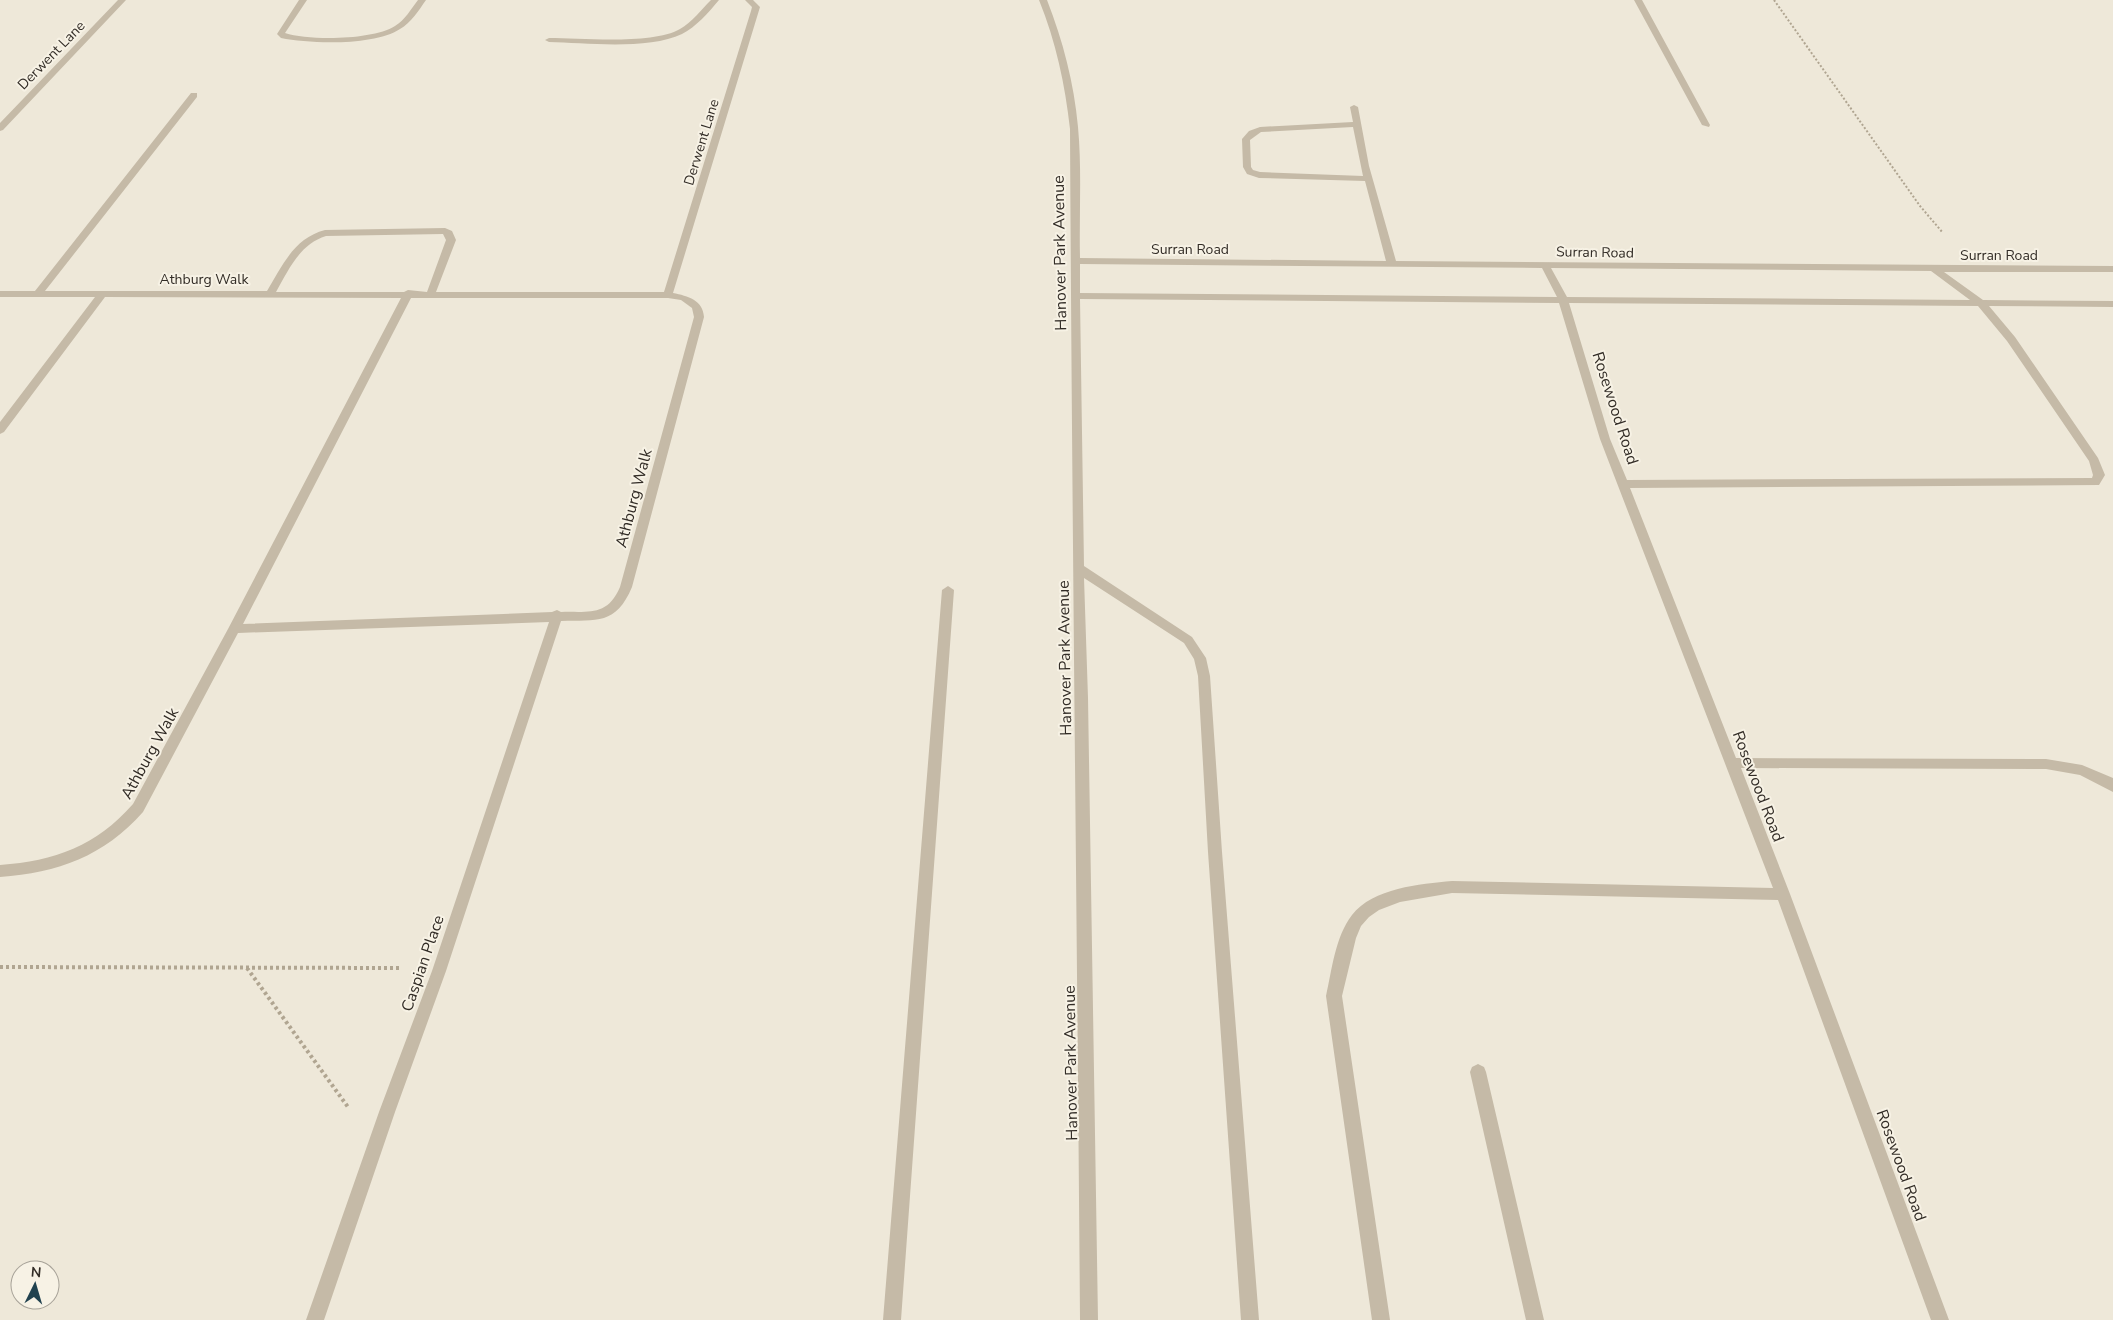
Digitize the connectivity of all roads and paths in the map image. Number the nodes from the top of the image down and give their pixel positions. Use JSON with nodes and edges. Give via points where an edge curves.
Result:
{"nodes":[{"id":1,"x":122,"y":0,"type":"edge"},
{"id":2,"x":303,"y":0,"type":"edge"},
{"id":3,"x":422,"y":0,"type":"edge"},
{"id":4,"x":715,"y":0,"type":"edge"},
{"id":5,"x":749,"y":0,"type":"edge"},
{"id":6,"x":1043,"y":0,"type":"edge"},
{"id":7,"x":1638,"y":0,"type":"edge"},
{"id":8,"x":1774,"y":0,"type":"edge"},
{"id":9,"x":549,"y":40,"type":"dead end"},
{"id":10,"x":194,"y":95,"type":"dead end"},
{"id":11,"x":1354,"y":107,"type":"dead end"},
{"id":12,"x":1357,"y":124,"type":"junction"},
{"id":13,"x":1706,"y":125,"type":"dead end"},
{"id":14,"x":0,"y":128,"type":"edge"},
{"id":15,"x":1369,"y":179,"type":"junction"},
{"id":16,"x":1076,"y":261,"type":"junction"},
{"id":17,"x":1392,"y":264,"type":"junction"},
{"id":18,"x":1545,"y":265,"type":"junction"},
{"id":19,"x":1934,"y":269,"type":"junction"},
{"id":20,"x":2113,"y":269,"type":"edge"},
{"id":21,"x":1974,"y":270,"type":"junction"},
{"id":22,"x":408,"y":293,"type":"junction"},
{"id":23,"x":431,"y":293,"type":"junction"},
{"id":24,"x":0,"y":294,"type":"edge"},
{"id":25,"x":38,"y":294,"type":"junction"},
{"id":26,"x":102,"y":294,"type":"junction"},
{"id":27,"x":270,"y":294,"type":"junction"},
{"id":28,"x":668,"y":294,"type":"junction"},
{"id":29,"x":1076,"y":296,"type":"junction"},
{"id":30,"x":1562,"y":299,"type":"junction"},
{"id":31,"x":1982,"y":304,"type":"junction"},
{"id":32,"x":2113,"y":304,"type":"edge"},
{"id":33,"x":0,"y":430,"type":"edge"},
{"id":34,"x":1623,"y":484,"type":"junction"},
{"id":35,"x":1078,"y":568,"type":"junction"},
{"id":36,"x":948,"y":590,"type":"dead end"},
{"id":37,"x":557,"y":615,"type":"junction"},
{"id":38,"x":234,"y":629,"type":"junction"},
{"id":39,"x":1732,"y":763,"type":"junction"},
{"id":40,"x":2113,"y":786,"type":"edge"},
{"id":41,"x":0,"y":871,"type":"edge"},
{"id":42,"x":1783,"y":894,"type":"junction"},
{"id":43,"x":0,"y":967,"type":"edge"},
{"id":44,"x":247,"y":968,"type":"junction"},
{"id":45,"x":439,"y":970,"type":"junction"},
{"id":46,"x":1478,"y":1072,"type":"dead end"},
{"id":47,"x":386,"y":1112,"type":"junction"},
{"id":48,"x":314,"y":1320,"type":"edge"},
{"id":49,"x":892,"y":1320,"type":"edge"},
{"id":50,"x":1089,"y":1320,"type":"edge"},
{"id":51,"x":1250,"y":1320,"type":"edge"},
{"id":52,"x":1381,"y":1320,"type":"edge"},
{"id":53,"x":1535,"y":1320,"type":"edge"},
{"id":54,"x":1940,"y":1320,"type":"edge"}],
"edges":[{"from":1,"to":14,"type":"street","name":"Derwent Lane"},
{"from":2,"to":3,"type":"street","via":[[281,34],[284,36],[368,38],[382,35],[400,27]]},
{"from":4,"to":9,"type":"street","via":[[688,26],[671,36]]},
{"from":5,"to":28,"type":"street","name":"Derwent Lane","via":[[756,7],[755,11]]},
{"from":6,"to":16,"type":"street","name":"Hanover Park Avenue","via":[[1062,52],[1070,94],[1074,129]]},
{"from":7,"to":13,"type":"street"},
{"from":8,"to":21,"type":"path","via":[[1920,206]]},
{"from":10,"to":25,"type":"street"},
{"from":11,"to":12,"type":"street"},
{"from":12,"to":15,"type":"street"},
{"from":12,"to":15,"type":"street","via":[[1288,127],[1252,133],[1246,139],[1247,167],[1259,175]]},
{"from":15,"to":17,"type":"street"},
{"from":16,"to":17,"type":"street","name":"Surran Road"},
{"from":16,"to":29,"type":"street","name":"Hanover Park Avenue"},
{"from":17,"to":18,"type":"street","name":"Surran Road"},
{"from":18,"to":19,"type":"street","name":"Surran Road"},
{"from":18,"to":30,"type":"street","name":"Rosewood Road"},
{"from":19,"to":21,"type":"street","name":"Surran Road"},
{"from":19,"to":31,"type":"street"},
{"from":20,"to":21,"type":"street","name":"Surran Road"},
{"from":22,"to":23,"type":"street","name":"Athburg Walk"},
{"from":22,"to":27,"type":"street","name":"Athburg Walk"},
{"from":22,"to":38,"type":"street","name":"Athburg Walk"},
{"from":23,"to":27,"type":"street","via":[[451,240],[445,231],[326,233],[311,237],[301,245]]},
{"from":23,"to":28,"type":"street","name":"Athburg Walk"},
{"from":24,"to":25,"type":"street","name":"Athburg Walk"},
{"from":25,"to":26,"type":"street","name":"Athburg Walk"},
{"from":26,"to":27,"type":"street","name":"Athburg Walk"},
{"from":26,"to":33,"type":"street"},
{"from":28,"to":37,"type":"street","name":"Athburg Walk","via":[[686,298],[700,311],[626,587],[611,611],[602,615]]},
{"from":29,"to":30,"type":"street"},
{"from":29,"to":35,"type":"street","name":"Hanover Park Avenue"},
{"from":30,"to":31,"type":"street"},
{"from":30,"to":34,"type":"street","name":"Rosewood Road","via":[[1605,438]]},
{"from":31,"to":32,"type":"street"},
{"from":31,"to":34,"type":"street","via":[[2011,339],[2094,461],[2099,475],[2095,482]]},
{"from":34,"to":39,"type":"street","name":"Rosewood Road"},
{"from":35,"to":50,"type":"street","name":"Hanover Park Avenue"},
{"from":35,"to":51,"type":"street","via":[[1188,640],[1200,658],[1204,676]]},
{"from":36,"to":49,"type":"street"},
{"from":37,"to":38,"type":"street","name":"Athburg Walk"},
{"from":37,"to":45,"type":"street","name":"Caspian Place"},
{"from":38,"to":41,"type":"street","name":"Athburg Walk","via":[[147,792],[128,820],[106,838],[64,860]]},
{"from":39,"to":40,"type":"street","via":[[2046,764],[2082,770]]},
{"from":39,"to":42,"type":"street","name":"Rosewood Road"},
{"from":42,"to":52,"type":"street","via":[[1431,888],[1398,896],[1374,907],[1356,921],[1343,956],[1334,996]]},
{"from":42,"to":54,"type":"street","name":"Rosewood Road"},
{"from":43,"to":44,"type":"path"},
{"from":44,"to":45,"type":"path"},
{"from":44,"to":47,"type":"path","via":[[348,1107]]},
{"from":45,"to":47,"type":"street","name":"Caspian Place"},
{"from":46,"to":53,"type":"street"},
{"from":47,"to":48,"type":"street","name":"Caspian Place"}]}
